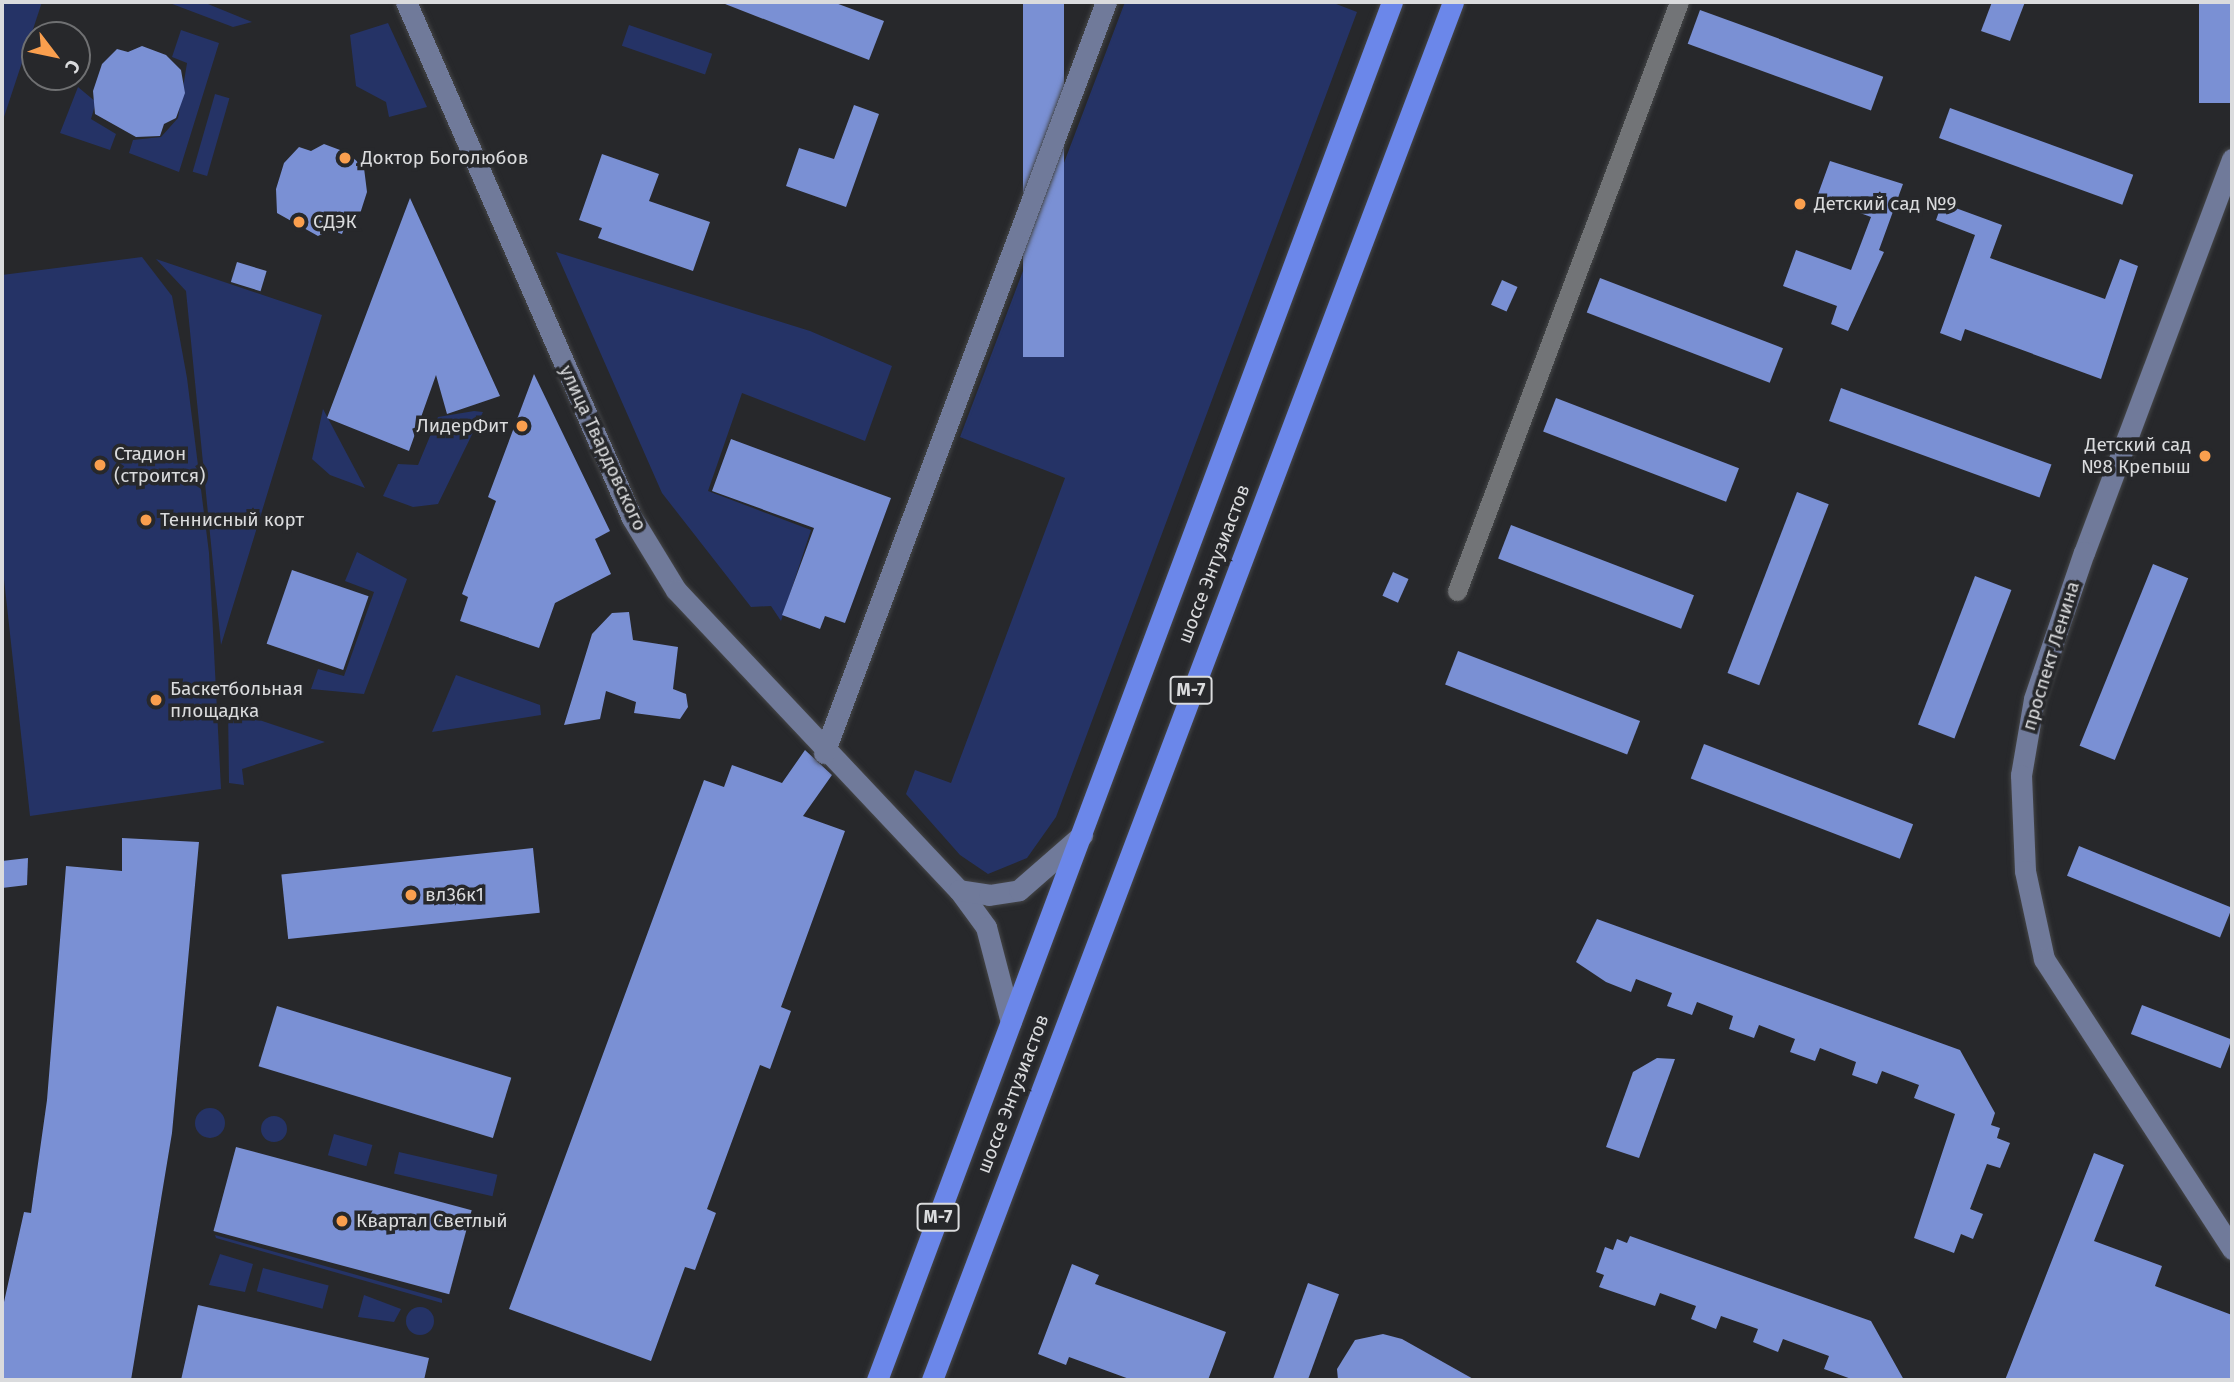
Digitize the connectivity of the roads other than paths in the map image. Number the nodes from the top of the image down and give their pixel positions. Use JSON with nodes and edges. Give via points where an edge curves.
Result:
{"nodes":[{"id":1,"x":406,"y":2,"type":"edge"},
{"id":2,"x":1106,"y":2,"type":"edge"},
{"id":3,"x":1392,"y":2,"type":"edge"},
{"id":4,"x":1453,"y":2,"type":"edge"},
{"id":5,"x":1679,"y":2,"type":"edge"},
{"id":6,"x":2232,"y":159,"type":"edge"},
{"id":7,"x":1457,"y":591,"type":"dead end"},
{"id":8,"x":824,"y":753,"type":"junction"},
{"id":9,"x":1083,"y":834,"type":"junction"},
{"id":10,"x":959,"y":890,"type":"junction"},
{"id":11,"x":1011,"y":1022,"type":"junction"},
{"id":12,"x":2232,"y":1249,"type":"edge"},
{"id":13,"x":877,"y":1380,"type":"edge"},
{"id":14,"x":932,"y":1380,"type":"edge"}],
"edges":[{"from":1,"to":8,"type":"street","name":"улица Твардовского","via":[[632,518],[676,590]]},
{"from":2,"to":8,"type":"street"},
{"from":3,"to":9,"type":"highway","name":"шоссе Энтузиастов","number":"М-7"},
{"from":4,"to":14,"type":"highway","name":"шоссе Энтузиастов","number":"М-7"},
{"from":5,"to":7,"type":"street"},
{"from":6,"to":12,"type":"street","name":"проспект Ленина","via":[[2034,699],[2021,775],[2021,821],[2044,959]]},
{"from":8,"to":10,"type":"street","name":"улица Твардовского"},
{"from":9,"to":10,"type":"street","via":[[1019,890],[989,895]]},
{"from":9,"to":11,"type":"highway","name":"шоссе Энтузиастов","number":"М-7"},
{"from":10,"to":11,"type":"street","name":"улица Твардовского","via":[[986,928]]},
{"from":11,"to":13,"type":"highway","name":"шоссе Энтузиастов","number":"М-7"}]}
